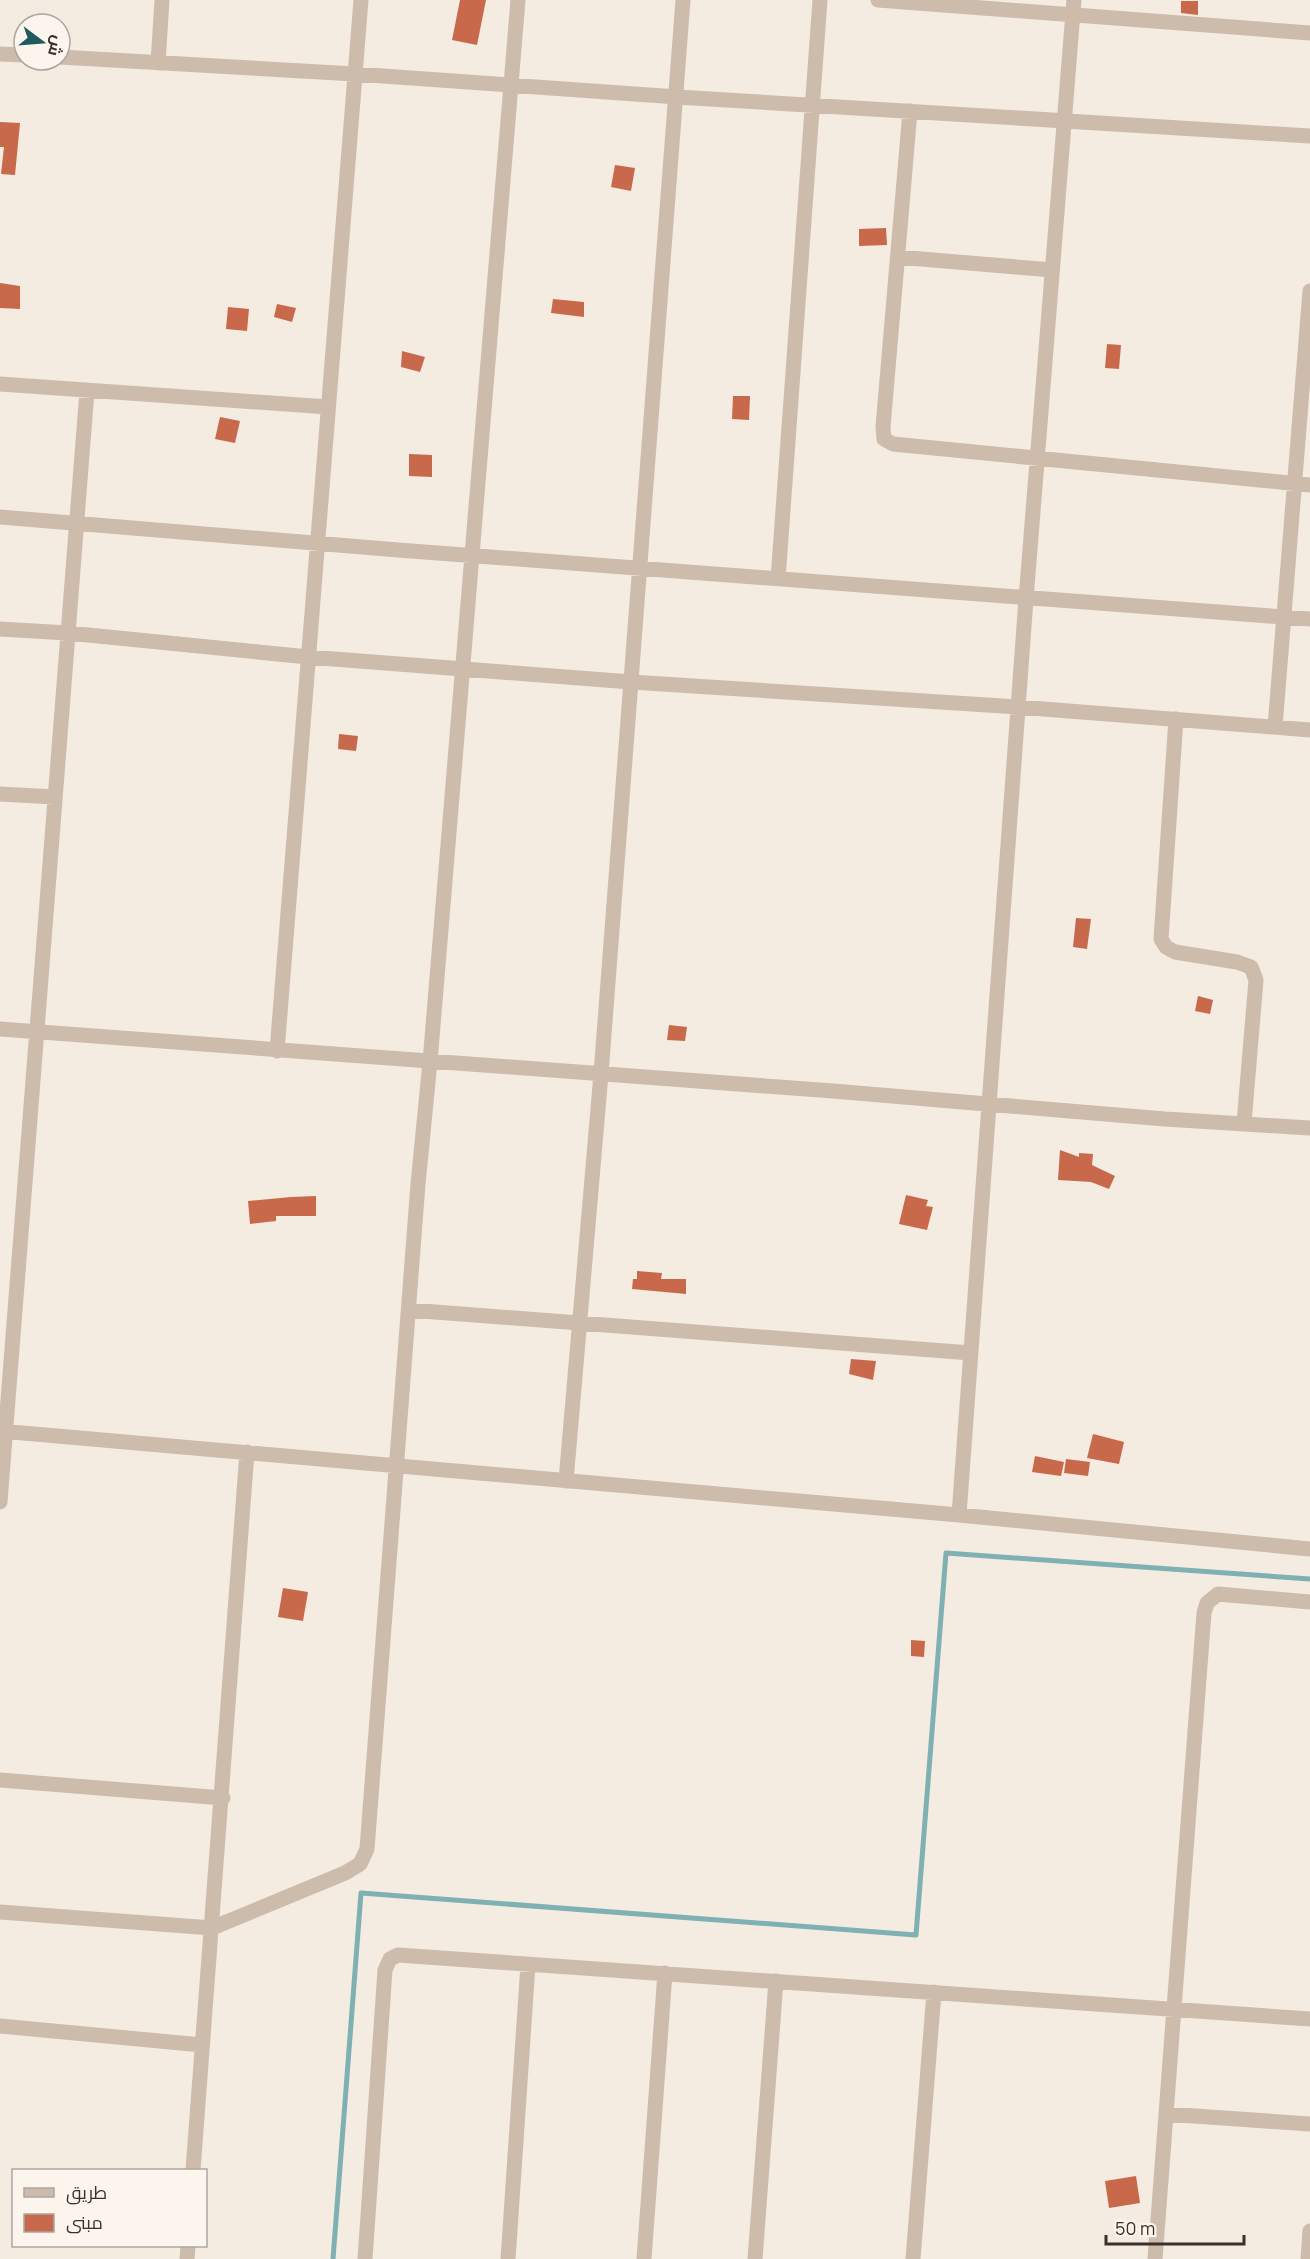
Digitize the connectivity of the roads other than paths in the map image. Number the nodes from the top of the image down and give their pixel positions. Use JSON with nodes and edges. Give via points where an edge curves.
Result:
{"nodes":[{"id":1,"x":162,"y":0,"type":"edge"},
{"id":2,"x":361,"y":0,"type":"edge"},
{"id":3,"x":518,"y":0,"type":"edge"},
{"id":4,"x":683,"y":0,"type":"edge"},
{"id":5,"x":820,"y":0,"type":"edge"},
{"id":6,"x":878,"y":0,"type":"edge"},
{"id":7,"x":1074,"y":7,"type":"edge"},
{"id":8,"x":1310,"y":33,"type":"edge"},
{"id":9,"x":72,"y":58,"type":"edge"},
{"id":10,"x":158,"y":63,"type":"junction"},
{"id":11,"x":355,"y":74,"type":"junction"},
{"id":12,"x":511,"y":86,"type":"junction"},
{"id":13,"x":677,"y":97,"type":"junction"},
{"id":14,"x":812,"y":105,"type":"junction"},
{"id":15,"x":910,"y":111,"type":"junction"},
{"id":16,"x":1064,"y":120,"type":"junction"},
{"id":17,"x":1310,"y":136,"type":"edge"},
{"id":18,"x":898,"y":257,"type":"junction"},
{"id":19,"x":1052,"y":270,"type":"junction"},
{"id":20,"x":1310,"y":291,"type":"edge"},
{"id":21,"x":0,"y":384,"type":"edge"},
{"id":22,"x":87,"y":391,"type":"junction"},
{"id":23,"x":328,"y":407,"type":"junction"},
{"id":24,"x":1038,"y":460,"type":"junction"},
{"id":25,"x":1303,"y":484,"type":"edge"},
{"id":26,"x":0,"y":518,"type":"edge"},
{"id":27,"x":77,"y":523,"type":"junction"},
{"id":28,"x":317,"y":543,"type":"junction"},
{"id":29,"x":472,"y":555,"type":"junction"},
{"id":30,"x":639,"y":567,"type":"junction"},
{"id":31,"x":778,"y":579,"type":"junction"},
{"id":32,"x":1026,"y":599,"type":"junction"},
{"id":33,"x":1285,"y":616,"type":"junction"},
{"id":34,"x":1310,"y":619,"type":"edge"},
{"id":35,"x":0,"y":629,"type":"edge"},
{"id":36,"x":68,"y":633,"type":"junction"},
{"id":37,"x":308,"y":657,"type":"junction"},
{"id":38,"x":463,"y":668,"type":"junction"},
{"id":39,"x":631,"y":682,"type":"junction"},
{"id":40,"x":1018,"y":707,"type":"junction"},
{"id":41,"x":1176,"y":719,"type":"junction"},
{"id":42,"x":1275,"y":728,"type":"junction"},
{"id":43,"x":1310,"y":730,"type":"edge"},
{"id":44,"x":0,"y":794,"type":"edge"},
{"id":45,"x":55,"y":797,"type":"junction"},
{"id":46,"x":0,"y":1029,"type":"edge"},
{"id":47,"x":37,"y":1032,"type":"junction"},
{"id":48,"x":277,"y":1051,"type":"junction"},
{"id":49,"x":430,"y":1062,"type":"junction"},
{"id":50,"x":601,"y":1074,"type":"junction"},
{"id":51,"x":990,"y":1105,"type":"junction"},
{"id":52,"x":1244,"y":1123,"type":"junction"},
{"id":53,"x":1310,"y":1128,"type":"edge"},
{"id":54,"x":409,"y":1310,"type":"junction"},
{"id":55,"x":579,"y":1323,"type":"junction"},
{"id":56,"x":971,"y":1353,"type":"junction"},
{"id":57,"x":3,"y":1431,"type":"edge"},
{"id":58,"x":248,"y":1452,"type":"junction"},
{"id":59,"x":397,"y":1466,"type":"junction"},
{"id":60,"x":566,"y":1481,"type":"junction"},
{"id":61,"x":0,"y":1502,"type":"edge"},
{"id":62,"x":959,"y":1515,"type":"junction"},
{"id":63,"x":1310,"y":1549,"type":"edge"},
{"id":64,"x":1310,"y":1602,"type":"edge"},
{"id":65,"x":0,"y":1780,"type":"edge"},
{"id":66,"x":223,"y":1798,"type":"junction"},
{"id":67,"x":0,"y":1912,"type":"edge"},
{"id":68,"x":212,"y":1928,"type":"junction"},
{"id":69,"x":528,"y":1965,"type":"junction"},
{"id":70,"x":665,"y":1973,"type":"junction"},
{"id":71,"x":776,"y":1981,"type":"junction"},
{"id":72,"x":934,"y":1992,"type":"junction"},
{"id":73,"x":1174,"y":2010,"type":"junction"},
{"id":74,"x":1310,"y":2019,"type":"edge"},
{"id":75,"x":0,"y":2026,"type":"edge"},
{"id":76,"x":202,"y":2045,"type":"junction"},
{"id":77,"x":1166,"y":2114,"type":"junction"},
{"id":78,"x":1310,"y":2124,"type":"edge"},
{"id":79,"x":193,"y":2169,"type":"edge"},
{"id":80,"x":1310,"y":2231,"type":"edge"},
{"id":81,"x":365,"y":2259,"type":"edge"},
{"id":82,"x":508,"y":2259,"type":"edge"},
{"id":83,"x":644,"y":2259,"type":"edge"},
{"id":84,"x":755,"y":2259,"type":"edge"},
{"id":85,"x":913,"y":2259,"type":"edge"},
{"id":86,"x":1155,"y":2259,"type":"edge"},
{"id":87,"x":1308,"y":2259,"type":"edge"}],
"edges":[{"from":1,"to":10,"type":"street"},
{"from":2,"to":11,"type":"street"},
{"from":3,"to":12,"type":"street"},
{"from":4,"to":13,"type":"street"},
{"from":5,"to":14,"type":"street"},
{"from":6,"to":7,"type":"street"},
{"from":7,"to":8,"type":"street"},
{"from":7,"to":16,"type":"street"},
{"from":9,"to":10,"type":"street"},
{"from":10,"to":11,"type":"street"},
{"from":11,"to":12,"type":"street"},
{"from":11,"to":23,"type":"street"},
{"from":12,"to":13,"type":"street"},
{"from":12,"to":29,"type":"street"},
{"from":13,"to":14,"type":"street"},
{"from":13,"to":30,"type":"street"},
{"from":14,"to":15,"type":"street"},
{"from":14,"to":31,"type":"street"},
{"from":15,"to":16,"type":"street"},
{"from":15,"to":18,"type":"street"},
{"from":16,"to":17,"type":"street"},
{"from":16,"to":19,"type":"street"},
{"from":18,"to":19,"type":"street"},
{"from":18,"to":24,"type":"street","via":[[884,439],[893,444]]},
{"from":19,"to":24,"type":"street"},
{"from":20,"to":25,"type":"street"},
{"from":21,"to":22,"type":"street"},
{"from":22,"to":23,"type":"street"},
{"from":22,"to":27,"type":"street"},
{"from":23,"to":28,"type":"street"},
{"from":24,"to":25,"type":"street"},
{"from":24,"to":32,"type":"street"},
{"from":25,"to":33,"type":"street"},
{"from":26,"to":27,"type":"street"},
{"from":27,"to":28,"type":"street"},
{"from":27,"to":36,"type":"street"},
{"from":28,"to":29,"type":"street"},
{"from":28,"to":37,"type":"street"},
{"from":29,"to":30,"type":"street"},
{"from":29,"to":38,"type":"street"},
{"from":30,"to":31,"type":"street"},
{"from":30,"to":39,"type":"street"},
{"from":31,"to":32,"type":"street"},
{"from":32,"to":33,"type":"street"},
{"from":32,"to":40,"type":"street"},
{"from":33,"to":34,"type":"street"},
{"from":33,"to":42,"type":"street"},
{"from":35,"to":36,"type":"street"},
{"from":36,"to":37,"type":"street"},
{"from":36,"to":45,"type":"street"},
{"from":37,"to":38,"type":"street"},
{"from":37,"to":48,"type":"street"},
{"from":38,"to":39,"type":"street"},
{"from":38,"to":49,"type":"street"},
{"from":39,"to":40,"type":"street"},
{"from":39,"to":50,"type":"street"},
{"from":40,"to":41,"type":"street"},
{"from":40,"to":51,"type":"street"},
{"from":41,"to":42,"type":"street"},
{"from":41,"to":52,"type":"street","via":[[1161,939],[1175,952],[1251,967],[1256,980]]},
{"from":42,"to":43,"type":"street"},
{"from":44,"to":45,"type":"street"},
{"from":45,"to":47,"type":"street"},
{"from":46,"to":47,"type":"street"},
{"from":47,"to":48,"type":"street"},
{"from":47,"to":57,"type":"street"},
{"from":48,"to":49,"type":"street"},
{"from":49,"to":50,"type":"street"},
{"from":49,"to":54,"type":"street"},
{"from":50,"to":51,"type":"street"},
{"from":50,"to":55,"type":"street"},
{"from":51,"to":52,"type":"street"},
{"from":51,"to":56,"type":"street"},
{"from":52,"to":53,"type":"street"},
{"from":54,"to":55,"type":"street"},
{"from":54,"to":59,"type":"street"},
{"from":55,"to":56,"type":"street"},
{"from":55,"to":60,"type":"street"},
{"from":56,"to":62,"type":"street"},
{"from":57,"to":58,"type":"street"},
{"from":57,"to":61,"type":"street"},
{"from":58,"to":59,"type":"street"},
{"from":58,"to":66,"type":"street"},
{"from":59,"to":60,"type":"street"},
{"from":59,"to":68,"type":"street","via":[[367,1849],[360,1864],[345,1873]]},
{"from":60,"to":62,"type":"street"},
{"from":62,"to":63,"type":"street"},
{"from":64,"to":73,"type":"street","via":[[1218,1594],[1207,1603]]},
{"from":65,"to":66,"type":"street"},
{"from":66,"to":68,"type":"street"},
{"from":67,"to":68,"type":"street"},
{"from":68,"to":76,"type":"street"},
{"from":69,"to":70,"type":"street"},
{"from":69,"to":81,"type":"street","via":[[398,1955],[390,1959],[385,1970]]},
{"from":69,"to":82,"type":"street"},
{"from":70,"to":71,"type":"street"},
{"from":70,"to":83,"type":"street"},
{"from":71,"to":72,"type":"street"},
{"from":71,"to":84,"type":"street"},
{"from":72,"to":73,"type":"street"},
{"from":72,"to":85,"type":"street"},
{"from":73,"to":74,"type":"street"},
{"from":73,"to":77,"type":"street"},
{"from":75,"to":76,"type":"street"},
{"from":76,"to":79,"type":"street"},
{"from":77,"to":78,"type":"street"},
{"from":77,"to":86,"type":"street"},
{"from":80,"to":87,"type":"street"}]}
